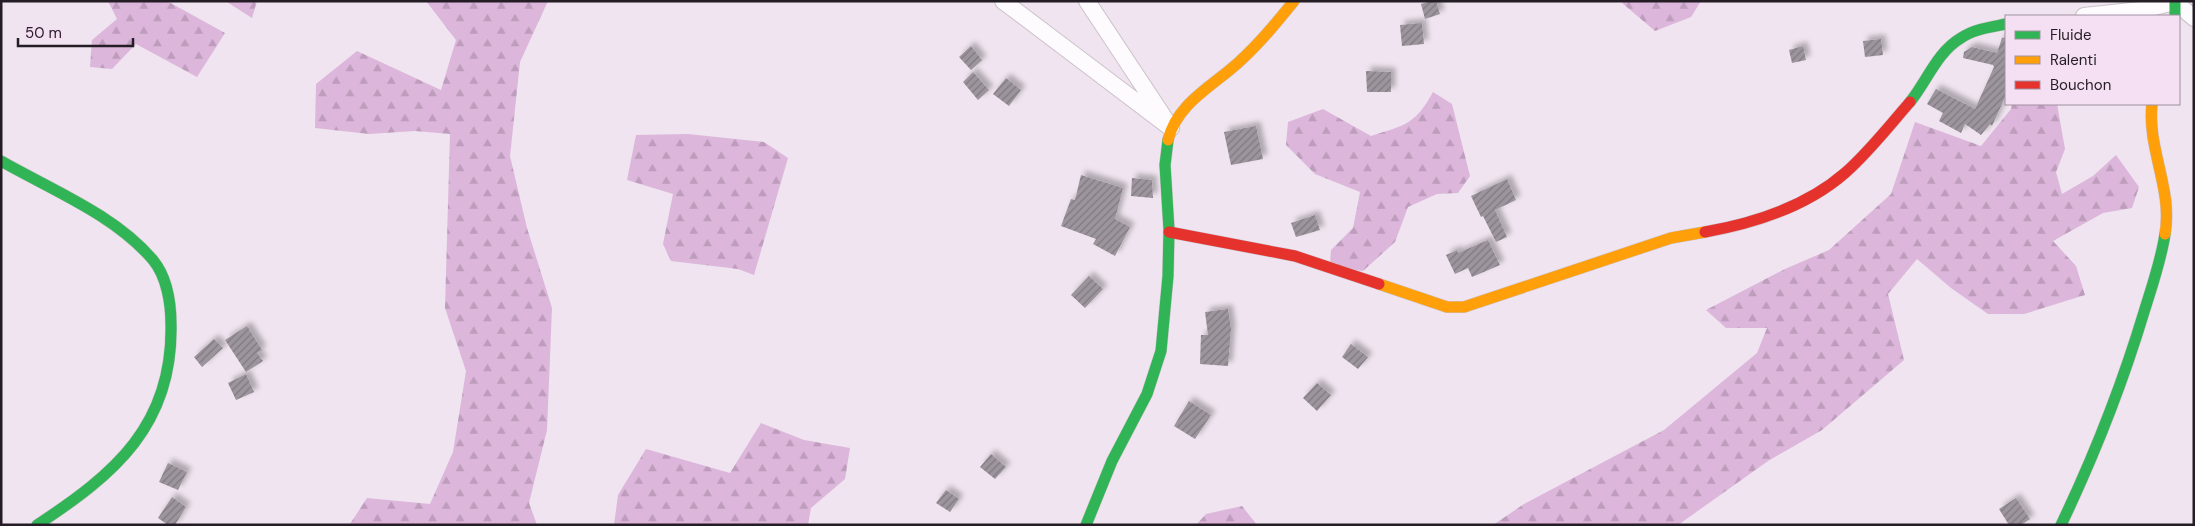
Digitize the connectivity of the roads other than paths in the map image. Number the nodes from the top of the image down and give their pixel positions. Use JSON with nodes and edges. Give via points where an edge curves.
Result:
{"nodes":[{"id":1,"x":1003,"y":1,"type":"edge"},
{"id":2,"x":1087,"y":1,"type":"edge"},
{"id":3,"x":1294,"y":1,"type":"edge"},
{"id":4,"x":2175,"y":1,"type":"edge"},
{"id":5,"x":2094,"y":15,"type":"edge"},
{"id":6,"x":2175,"y":15,"type":"edge"},
{"id":7,"x":2194,"y":18,"type":"edge"},
{"id":8,"x":2005,"y":24,"type":"edge"},
{"id":9,"x":2152,"y":105,"type":"edge"},
{"id":10,"x":1171,"y":128,"type":"junction"},
{"id":11,"x":1,"y":161,"type":"edge"},
{"id":12,"x":1169,"y":232,"type":"junction"},
{"id":13,"x":37,"y":525,"type":"edge"},
{"id":14,"x":1086,"y":525,"type":"edge"},
{"id":15,"x":2061,"y":525,"type":"edge"}],
"edges":[{"from":1,"to":10,"type":"street"},
{"from":2,"to":10,"type":"street"},
{"from":3,"to":10,"type":"street","via":[[1238,64],[1204,90]]},
{"from":4,"to":5,"type":"street","via":[[2141,10]]},
{"from":4,"to":6,"type":"street"},
{"from":4,"to":7,"type":"street"},
{"from":8,"to":12,"type":"street","via":[[1960,38],[1942,56],[1917,93],[1871,148],[1844,174],[1777,214],[1743,225],[1671,238],[1464,307],[1446,307],[1296,256]]},
{"from":9,"to":15,"type":"street","via":[[2153,138],[2167,208],[2161,255],[2121,387]]},
{"from":10,"to":12,"type":"street","via":[[1166,185]]},
{"from":11,"to":13,"type":"street","via":[[135,241],[155,262],[168,291],[170,357],[164,394],[134,444],[100,481]]},
{"from":12,"to":14,"type":"street","via":[[1166,308],[1160,353],[1144,399],[1110,464]]}]}
